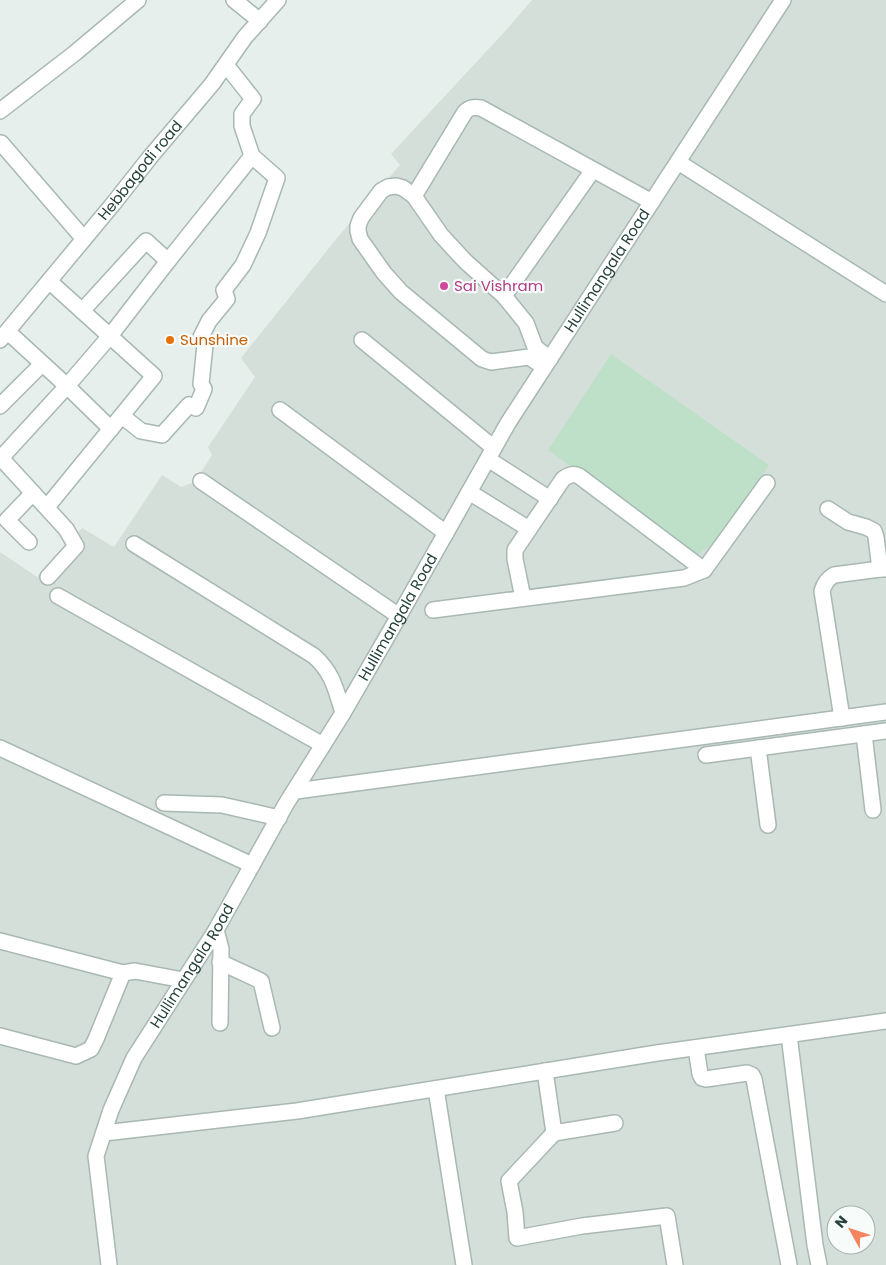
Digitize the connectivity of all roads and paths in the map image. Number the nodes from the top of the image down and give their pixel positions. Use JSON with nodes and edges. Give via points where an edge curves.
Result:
{"nodes":[{"id":1,"x":138,"y":0,"type":"edge"},
{"id":2,"x":234,"y":0,"type":"edge"},
{"id":3,"x":278,"y":0,"type":"edge"},
{"id":4,"x":783,"y":0,"type":"edge"},
{"id":5,"x":260,"y":20,"type":"junction"},
{"id":6,"x":226,"y":65,"type":"junction"},
{"id":7,"x":0,"y":111,"type":"edge"},
{"id":8,"x":1,"y":143,"type":"edge"},
{"id":9,"x":252,"y":156,"type":"junction"},
{"id":10,"x":678,"y":162,"type":"junction"},
{"id":11,"x":593,"y":170,"type":"junction"},
{"id":12,"x":414,"y":196,"type":"junction"},
{"id":13,"x":652,"y":202,"type":"junction"},
{"id":14,"x":84,"y":239,"type":"junction"},
{"id":15,"x":168,"y":261,"type":"junction"},
{"id":16,"x":49,"y":281,"type":"junction"},
{"id":17,"x":886,"y":294,"type":"edge"},
{"id":18,"x":504,"y":296,"type":"junction"},
{"id":19,"x":82,"y":311,"type":"junction"},
{"id":20,"x":4,"y":336,"type":"edge"},
{"id":21,"x":110,"y":336,"type":"junction"},
{"id":22,"x":362,"y":340,"type":"dead end"},
{"id":23,"x":532,"y":352,"type":"junction"},
{"id":24,"x":547,"y":363,"type":"junction"},
{"id":25,"x":42,"y":364,"type":"junction"},
{"id":26,"x":67,"y":386,"type":"junction"},
{"id":27,"x":0,"y":406,"type":"edge"},
{"id":28,"x":280,"y":410,"type":"dead end"},
{"id":29,"x":122,"y":416,"type":"junction"},
{"id":30,"x":111,"y":429,"type":"junction"},
{"id":31,"x":491,"y":453,"type":"junction"},
{"id":32,"x":1,"y":457,"type":"edge"},
{"id":33,"x":202,"y":482,"type":"dead end"},
{"id":34,"x":767,"y":483,"type":"dead end"},
{"id":35,"x":469,"y":492,"type":"junction"},
{"id":36,"x":32,"y":493,"type":"junction"},
{"id":37,"x":550,"y":499,"type":"junction"},
{"id":38,"x":47,"y":507,"type":"junction"},
{"id":39,"x":828,"y":509,"type":"dead end"},
{"id":40,"x":529,"y":528,"type":"junction"},
{"id":41,"x":446,"y":533,"type":"junction"},
{"id":42,"x":29,"y":542,"type":"dead end"},
{"id":43,"x":134,"y":544,"type":"dead end"},
{"id":44,"x":883,"y":569,"type":"edge"},
{"id":45,"x":704,"y":570,"type":"junction"},
{"id":46,"x":48,"y":577,"type":"dead end"},
{"id":47,"x":58,"y":596,"type":"dead end"},
{"id":48,"x":523,"y":598,"type":"junction"},
{"id":49,"x":433,"y":610,"type":"dead end"},
{"id":50,"x":399,"y":616,"type":"junction"},
{"id":51,"x":886,"y":712,"type":"edge"},
{"id":52,"x":343,"y":713,"type":"junction"},
{"id":53,"x":842,"y":718,"type":"junction"},
{"id":54,"x":886,"y":731,"type":"edge"},
{"id":55,"x":864,"y":734,"type":"junction"},
{"id":56,"x":323,"y":745,"type":"junction"},
{"id":57,"x":0,"y":748,"type":"edge"},
{"id":58,"x":758,"y":748,"type":"junction"},
{"id":59,"x":706,"y":755,"type":"dead end"},
{"id":60,"x":296,"y":791,"type":"junction"},
{"id":61,"x":164,"y":803,"type":"dead end"},
{"id":62,"x":872,"y":810,"type":"dead end"},
{"id":63,"x":279,"y":818,"type":"junction"},
{"id":64,"x":768,"y":824,"type":"dead end"},
{"id":65,"x":252,"y":865,"type":"junction"},
{"id":66,"x":216,"y":930,"type":"junction"},
{"id":67,"x":0,"y":941,"type":"edge"},
{"id":68,"x":220,"y":962,"type":"junction"},
{"id":69,"x":123,"y":973,"type":"junction"},
{"id":70,"x":184,"y":980,"type":"junction"},
{"id":71,"x":886,"y":1021,"type":"edge"},
{"id":72,"x":220,"y":1023,"type":"dead end"},
{"id":73,"x":272,"y":1028,"type":"dead end"},
{"id":74,"x":789,"y":1035,"type":"junction"},
{"id":75,"x":0,"y":1036,"type":"edge"},
{"id":76,"x":696,"y":1048,"type":"junction"},
{"id":77,"x":546,"y":1072,"type":"junction"},
{"id":78,"x":436,"y":1089,"type":"junction"},
{"id":79,"x":614,"y":1124,"type":"dead end"},
{"id":80,"x":104,"y":1133,"type":"junction"},
{"id":81,"x":554,"y":1133,"type":"junction"},
{"id":82,"x":109,"y":1265,"type":"edge"},
{"id":83,"x":464,"y":1265,"type":"edge"},
{"id":84,"x":675,"y":1265,"type":"edge"},
{"id":85,"x":789,"y":1265,"type":"edge"},
{"id":86,"x":819,"y":1265,"type":"edge"}],
"edges":[{"from":1,"to":7,"type":"street"},
{"from":2,"to":5,"type":"street"},
{"from":3,"to":5,"type":"street","name":"Hebbagodi road"},
{"from":4,"to":10,"type":"street","name":"Hullimangala Road"},
{"from":5,"to":6,"type":"street","name":"Hebbagodi road"},
{"from":6,"to":9,"type":"street","via":[[253,100],[242,114],[242,126]]},
{"from":6,"to":14,"type":"street","name":"Hebbagodi road"},
{"from":8,"to":14,"type":"street"},
{"from":9,"to":15,"type":"street"},
{"from":9,"to":29,"type":"street","via":[[277,178],[243,265],[224,290],[227,298],[208,321],[200,337],[205,345],[201,384],[204,389],[196,408],[189,404],[162,434],[142,431]]},
{"from":10,"to":13,"type":"street","name":"Hullimangala Road"},
{"from":10,"to":17,"type":"street"},
{"from":11,"to":12,"type":"street","via":[[474,106],[465,112]]},
{"from":11,"to":13,"type":"street"},
{"from":11,"to":18,"type":"street"},
{"from":12,"to":18,"type":"street","via":[[441,235]]},
{"from":12,"to":23,"type":"street","via":[[403,188],[388,187],[381,191],[361,218],[358,226],[360,239],[371,256],[401,292],[482,359],[491,362]]},
{"from":13,"to":24,"type":"street","name":"Hullimangala Road"},
{"from":14,"to":16,"type":"street","name":"Hebbagodi road"},
{"from":15,"to":19,"type":"street","via":[[146,241]]},
{"from":15,"to":21,"type":"street"},
{"from":16,"to":19,"type":"street"},
{"from":16,"to":20,"type":"street","name":"Hebbagodi road"},
{"from":18,"to":23,"type":"street","via":[[526,323]]},
{"from":19,"to":21,"type":"street"},
{"from":20,"to":25,"type":"street"},
{"from":21,"to":26,"type":"street"},
{"from":21,"to":29,"type":"street","via":[[154,376]]},
{"from":22,"to":31,"type":"street"},
{"from":23,"to":24,"type":"street"},
{"from":24,"to":31,"type":"street","name":"Hullimangala Road"},
{"from":25,"to":26,"type":"street"},
{"from":25,"to":27,"type":"street"},
{"from":26,"to":30,"type":"street"},
{"from":26,"to":32,"type":"street"},
{"from":28,"to":41,"type":"street"},
{"from":29,"to":30,"type":"street"},
{"from":30,"to":38,"type":"street"},
{"from":31,"to":35,"type":"street","name":"Hullimangala Road"},
{"from":31,"to":37,"type":"street"},
{"from":32,"to":36,"type":"street"},
{"from":33,"to":50,"type":"street"},
{"from":34,"to":45,"type":"street"},
{"from":35,"to":40,"type":"street"},
{"from":35,"to":41,"type":"street","name":"Hullimangala Road"},
{"from":36,"to":38,"type":"street"},
{"from":36,"to":42,"type":"street","via":[[7,520]]},
{"from":37,"to":40,"type":"street"},
{"from":37,"to":45,"type":"street","via":[[564,479],[576,474]]},
{"from":38,"to":46,"type":"street","via":[[76,546]]},
{"from":39,"to":44,"type":"street","via":[[848,522],[874,531]]},
{"from":40,"to":48,"type":"street","via":[[515,554]]},
{"from":41,"to":50,"type":"street","name":"Hullimangala Road"},
{"from":43,"to":52,"type":"street","via":[[314,656],[334,682]]},
{"from":44,"to":53,"type":"street","via":[[834,575],[823,586]]},
{"from":45,"to":48,"type":"street","via":[[669,581]]},
{"from":47,"to":56,"type":"street"},
{"from":48,"to":49,"type":"street"},
{"from":50,"to":52,"type":"street","name":"Hullimangala Road"},
{"from":51,"to":53,"type":"street"},
{"from":52,"to":56,"type":"street","name":"Hullimangala Road"},
{"from":53,"to":60,"type":"street"},
{"from":54,"to":55,"type":"street"},
{"from":55,"to":58,"type":"street"},
{"from":55,"to":62,"type":"street"},
{"from":56,"to":60,"type":"street","name":"Hullimangala Road"},
{"from":57,"to":65,"type":"street"},
{"from":58,"to":59,"type":"street"},
{"from":58,"to":64,"type":"street"},
{"from":60,"to":63,"type":"street","name":"Hullimangala Road"},
{"from":61,"to":63,"type":"street","via":[[222,806]]},
{"from":63,"to":65,"type":"street","name":"Hullimangala Road"},
{"from":65,"to":66,"type":"street","name":"Hullimangala Road"},
{"from":66,"to":68,"type":"street","via":[[221,949]]},
{"from":66,"to":70,"type":"street","name":"Hullimangala Road"},
{"from":67,"to":69,"type":"street"},
{"from":68,"to":72,"type":"street"},
{"from":68,"to":73,"type":"street","via":[[261,982]]},
{"from":69,"to":70,"type":"street","via":[[136,971]]},
{"from":69,"to":75,"type":"street","via":[[91,1049],[76,1056]]},
{"from":70,"to":80,"type":"street","name":"Hullimangala Road","via":[[134,1058]]},
{"from":71,"to":74,"type":"street"},
{"from":74,"to":76,"type":"street"},
{"from":74,"to":86,"type":"street"},
{"from":76,"to":77,"type":"street"},
{"from":76,"to":85,"type":"street","via":[[702,1078],[747,1073],[754,1079]]},
{"from":77,"to":78,"type":"street"},
{"from":77,"to":81,"type":"street"},
{"from":78,"to":80,"type":"street","via":[[297,1110]]},
{"from":78,"to":83,"type":"street"},
{"from":79,"to":81,"type":"street"},
{"from":80,"to":82,"type":"street","name":"Hullimangala Road","via":[[96,1156]]},
{"from":81,"to":84,"type":"street","via":[[509,1181],[517,1238],[667,1216]]}]}
